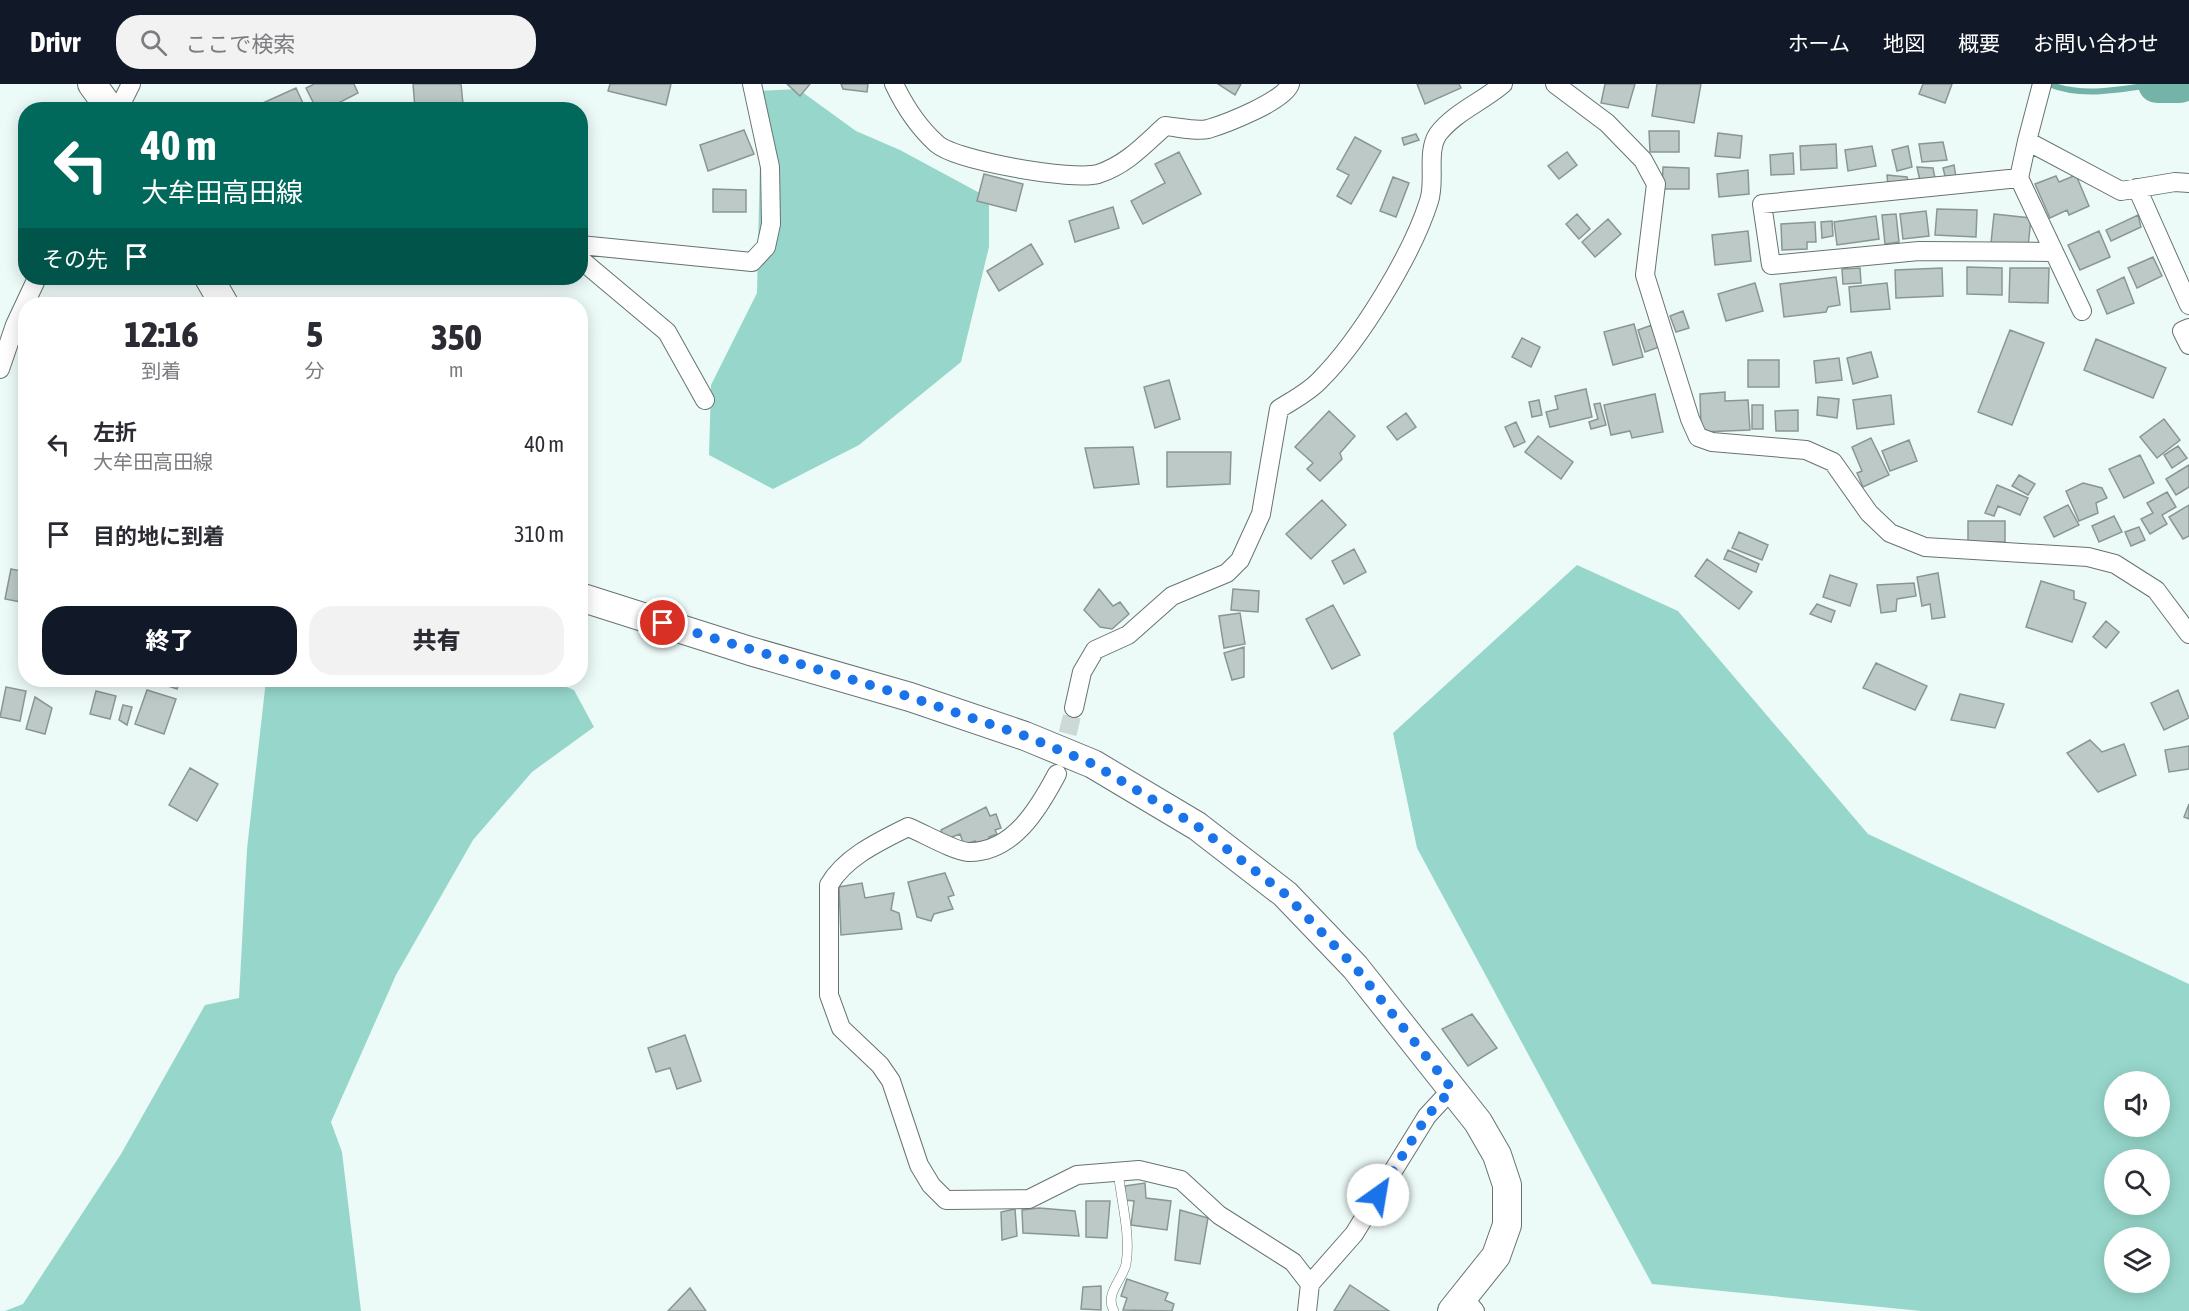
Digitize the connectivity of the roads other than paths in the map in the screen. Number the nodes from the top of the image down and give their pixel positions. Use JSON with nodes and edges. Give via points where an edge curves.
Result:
{"nodes":[{"id":1,"x":92,"y":84,"type":"edge"},
{"id":2,"x":131,"y":84,"type":"edge"},
{"id":3,"x":752,"y":84,"type":"edge"},
{"id":4,"x":894,"y":84,"type":"edge"},
{"id":5,"x":1290,"y":84,"type":"edge"},
{"id":6,"x":1503,"y":84,"type":"edge"},
{"id":7,"x":1555,"y":84,"type":"edge"},
{"id":8,"x":2041,"y":87,"type":"edge"},
{"id":9,"x":105,"y":102,"type":"edge"},
{"id":10,"x":122,"y":102,"type":"edge"},
{"id":11,"x":2027,"y":141,"type":"junction"},
{"id":12,"x":2019,"y":178,"type":"junction"},
{"id":13,"x":2189,"y":183,"type":"edge"},
{"id":14,"x":2137,"y":188,"type":"junction"},
{"id":15,"x":588,"y":246,"type":"edge"},
{"id":16,"x":2054,"y":252,"type":"junction"},
{"id":17,"x":588,"y":266,"type":"edge"},
{"id":18,"x":2189,"y":305,"type":"edge"},
{"id":19,"x":18,"y":308,"type":"edge"},
{"id":20,"x":2082,"y":311,"type":"dead end"},
{"id":21,"x":7,"y":326,"type":"edge"},
{"id":22,"x":2189,"y":328,"type":"edge"},
{"id":23,"x":2189,"y":345,"type":"edge"},
{"id":24,"x":0,"y":369,"type":"edge"},
{"id":25,"x":705,"y":400,"type":"dead end"},
{"id":26,"x":588,"y":600,"type":"edge"},
{"id":27,"x":2189,"y":634,"type":"edge"},
{"id":28,"x":1074,"y":708,"type":"tunnel mouth"},
{"id":29,"x":1057,"y":774,"type":"tunnel mouth"},
{"id":30,"x":1452,"y":1089,"type":"junction"},
{"id":31,"x":1118,"y":1171,"type":"junction"},
{"id":32,"x":1310,"y":1284,"type":"junction"},
{"id":33,"x":1464,"y":1306,"type":"edge"},
{"id":34,"x":1114,"y":1311,"type":"edge"},
{"id":35,"x":1307,"y":1311,"type":"edge"}],
"edges":[{"from":1,"to":9,"type":"main road"},
{"from":2,"to":10,"type":"street"},
{"from":3,"to":15,"type":"street","via":[[770,167],[771,224],[766,247],[752,262]]},
{"from":4,"to":5,"type":"street","via":[[915,120],[938,145],[978,160],[1053,174],[1096,175],[1122,165],[1165,126],[1206,130],[1276,100]]},
{"from":6,"to":28,"type":"street","via":[[1451,120],[1436,137],[1432,191],[1416,237],[1360,332],[1320,381],[1279,409],[1261,514],[1240,560],[1227,573],[1172,596],[1128,634],[1095,650],[1082,672]]},
{"from":7,"to":27,"type":"street","via":[[1607,123],[1643,160],[1656,184],[1646,275],[1698,437],[1712,442],[1806,450],[1833,462],[1869,513],[1890,533],[1925,547],[2088,557],[2115,564],[2156,590]]},
{"from":8,"to":11,"type":"street"},
{"from":11,"to":12,"type":"street"},
{"from":11,"to":14,"type":"street","via":[[2121,191]]},
{"from":12,"to":16,"type":"street"},
{"from":12,"to":16,"type":"street","via":[[1762,204],[1770,266],[1919,251]]},
{"from":13,"to":14,"type":"street"},
{"from":14,"to":18,"type":"street"},
{"from":16,"to":20,"type":"street"},
{"from":17,"to":25,"type":"street","via":[[667,332]]},
{"from":19,"to":21,"type":"street"},
{"from":21,"to":24,"type":"street"},
{"from":22,"to":23,"type":"street","via":[[2182,331]]},
{"from":26,"to":30,"type":"main road","via":[[910,697],[1093,764],[1197,826],[1285,894],[1355,967]]},
{"from":29,"to":31,"type":"street","via":[[1018,833],[996,846],[967,852],[908,827],[838,870],[829,885],[829,994],[841,1028],[891,1081],[919,1165],[946,1200],[1029,1199],[1077,1175]]},
{"from":30,"to":32,"type":"street","via":[[1427,1116],[1354,1234]]},
{"from":30,"to":33,"type":"main road","via":[[1497,1155],[1507,1185],[1507,1225],[1496,1256]]},
{"from":31,"to":32,"type":"street","via":[[1139,1170],[1181,1180],[1219,1215],[1293,1262]]},
{"from":31,"to":34,"type":"lane","via":[[1128,1254],[1114,1287]]},
{"from":32,"to":35,"type":"street"}]}
